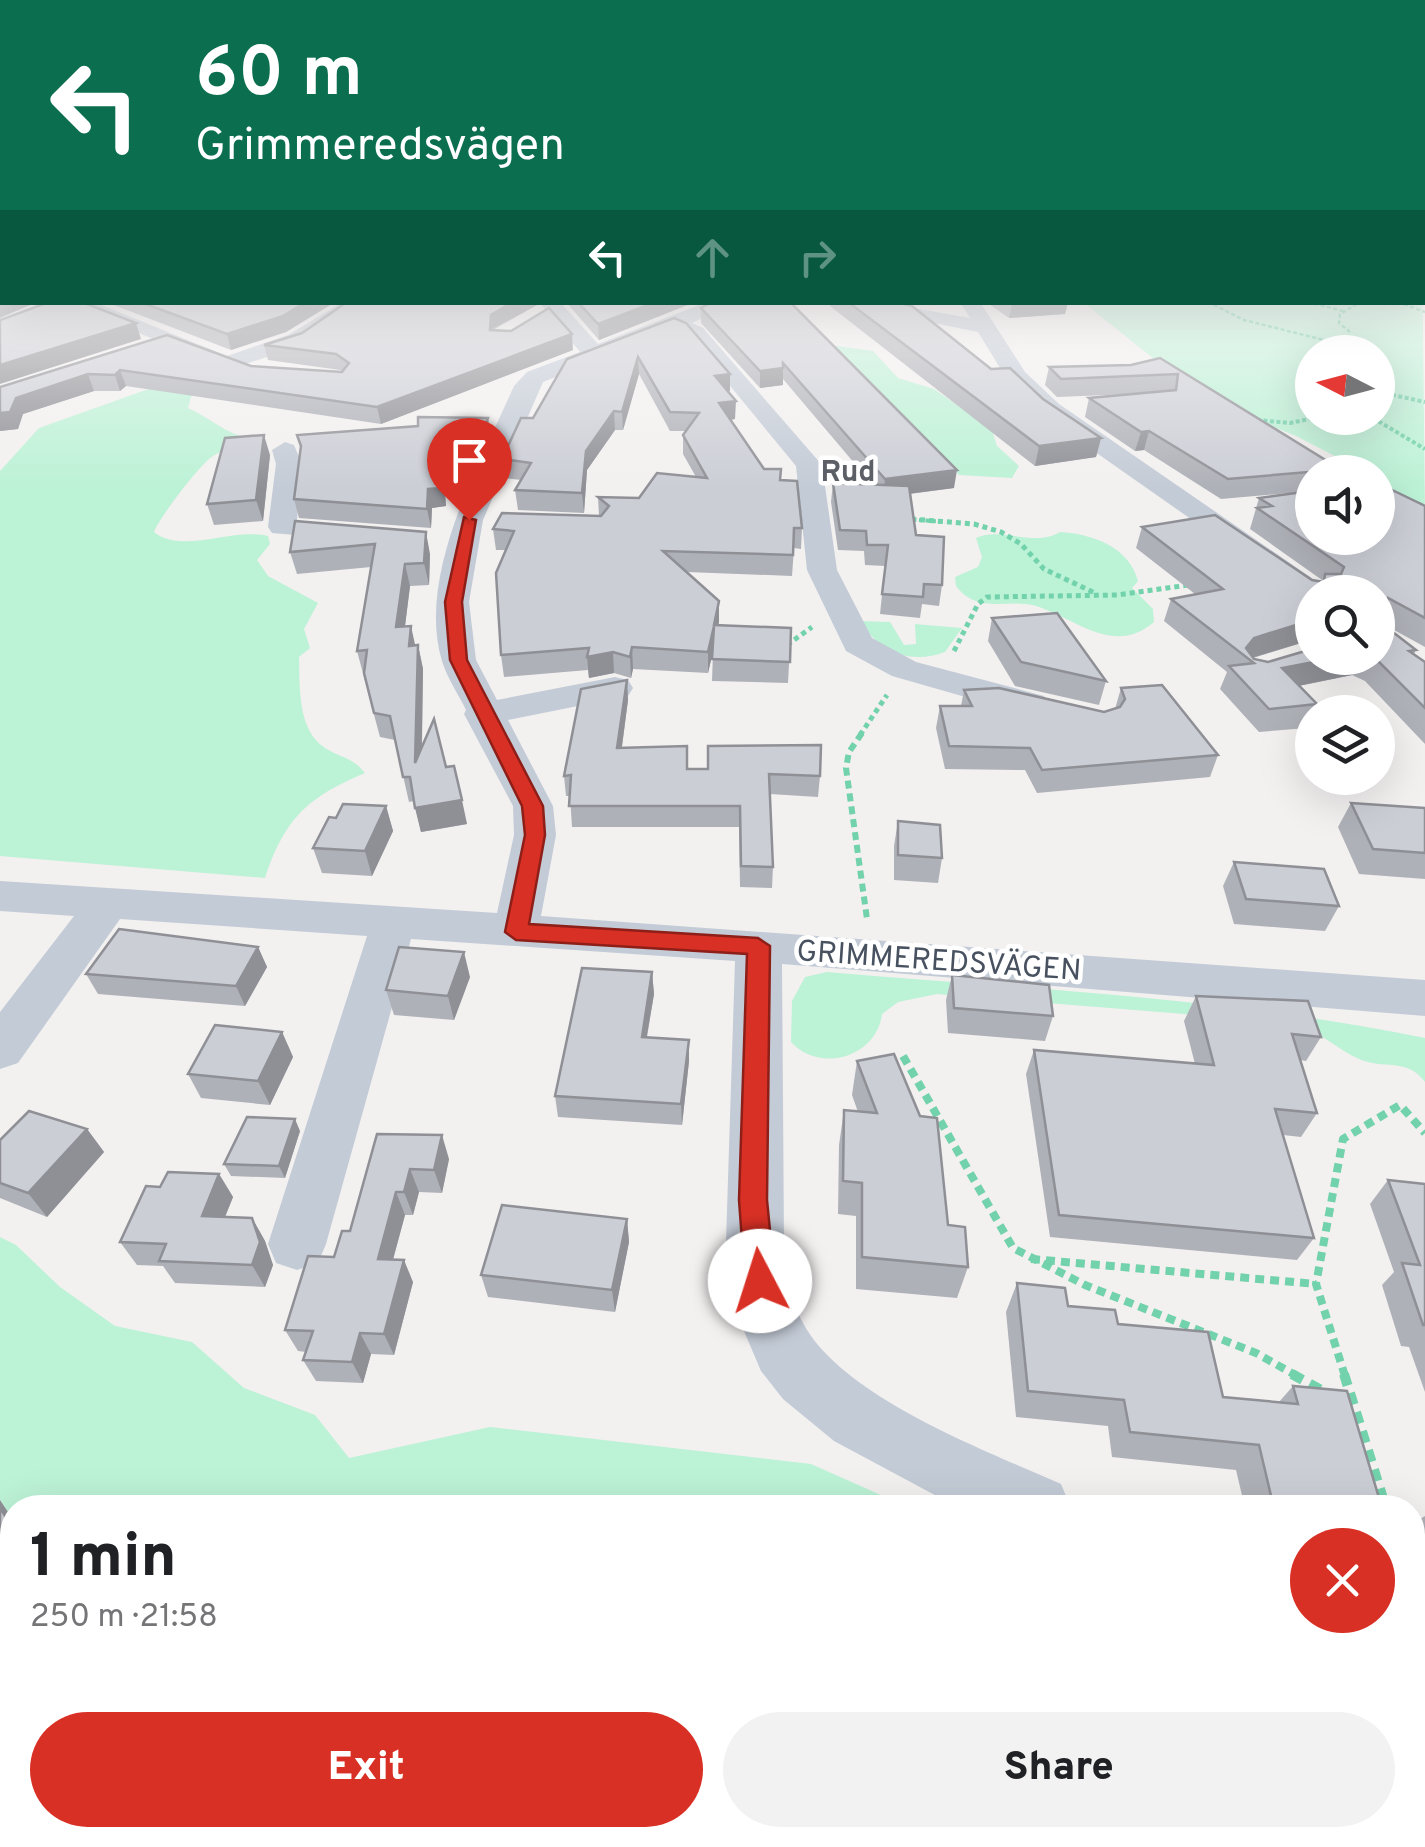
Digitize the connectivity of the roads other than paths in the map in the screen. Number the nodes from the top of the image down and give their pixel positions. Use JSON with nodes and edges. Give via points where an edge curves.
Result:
{"nodes":[{"id":1,"x":114,"y":317,"type":"edge"},
{"id":2,"x":333,"y":317,"type":"edge"},
{"id":3,"x":554,"y":317,"type":"edge"},
{"id":4,"x":686,"y":317,"type":"edge"},
{"id":5,"x":937,"y":317,"type":"edge"},
{"id":6,"x":673,"y":322,"type":"junction"},
{"id":7,"x":981,"y":324,"type":"edge"},
{"id":8,"x":172,"y":340,"type":"junction"},
{"id":9,"x":956,"y":345,"type":"edge"},
{"id":10,"x":140,"y":350,"type":"edge"},
{"id":11,"x":594,"y":351,"type":"junction"},
{"id":12,"x":226,"y":362,"type":"junction"},
{"id":13,"x":1052,"y":372,"type":"edge"},
{"id":14,"x":1014,"y":373,"type":"junction"},
{"id":15,"x":270,"y":376,"type":"edge"},
{"id":16,"x":1088,"y":406,"type":"edge"},
{"id":17,"x":1050,"y":410,"type":"junction"},
{"id":18,"x":285,"y":450,"type":"dead end"},
{"id":19,"x":1236,"y":509,"type":"dead end"},
{"id":20,"x":1200,"y":512,"type":"junction"},
{"id":21,"x":504,"y":522,"type":"edge"},
{"id":22,"x":453,"y":535,"type":"junction"},
{"id":23,"x":382,"y":537,"type":"edge"},
{"id":24,"x":1295,"y":578,"type":"edge"},
{"id":25,"x":615,"y":688,"type":"edge"},
{"id":26,"x":1066,"y":712,"type":"edge"},
{"id":27,"x":482,"y":714,"type":"junction"},
{"id":28,"x":0,"y":896,"type":"edge"},
{"id":29,"x":107,"y":904,"type":"junction"},
{"id":30,"x":392,"y":924,"type":"junction"},
{"id":31,"x":516,"y":932,"type":"junction"},
{"id":32,"x":758,"y":946,"type":"junction"},
{"id":33,"x":1425,"y":998,"type":"edge"},
{"id":34,"x":0,"y":1049,"type":"edge"},
{"id":35,"x":298,"y":1244,"type":"dead end"},
{"id":36,"x":1010,"y":1495,"type":"edge"}],
"edges":[{"from":1,"to":8,"type":"street"},
{"from":2,"to":12,"type":"street","via":[[296,340]]},
{"from":3,"to":11,"type":"street"},
{"from":4,"to":6,"type":"street"},
{"from":5,"to":7,"type":"street"},
{"from":6,"to":11,"type":"street"},
{"from":6,"to":26,"type":"street","via":[[696,332],[809,464],[818,551],[858,644],[919,674]]},
{"from":7,"to":9,"type":"street"},
{"from":7,"to":14,"type":"street"},
{"from":8,"to":10,"type":"street"},
{"from":8,"to":12,"type":"street"},
{"from":11,"to":22,"type":"street","via":[[526,386]]},
{"from":12,"to":15,"type":"street"},
{"from":13,"to":14,"type":"street"},
{"from":14,"to":17,"type":"street"},
{"from":16,"to":17,"type":"street"},
{"from":17,"to":20,"type":"street"},
{"from":18,"to":23,"type":"street","via":[[282,526]]},
{"from":19,"to":20,"type":"street"},
{"from":20,"to":24,"type":"street"},
{"from":21,"to":22,"type":"street"},
{"from":22,"to":27,"type":"street","via":[[454,632]]},
{"from":25,"to":27,"type":"street"},
{"from":27,"to":31,"type":"street","via":[[532,806],[535,835]]},
{"from":28,"to":29,"type":"street","name":"GRIMMEREDSVÄGEN"},
{"from":29,"to":30,"type":"street","name":"GRIMMEREDSVÄGEN"},
{"from":29,"to":34,"type":"street"},
{"from":30,"to":31,"type":"street","name":"GRIMMEREDSVÄGEN"},
{"from":30,"to":35,"type":"street"},
{"from":31,"to":32,"type":"street","name":"GRIMMEREDSVÄGEN"},
{"from":32,"to":33,"type":"street","name":"GRIMMEREDSVÄGEN"},
{"from":32,"to":36,"type":"street","via":[[753,1200],[760,1281],[774,1332],[802,1374],[830,1397],[896,1440]]}]}
